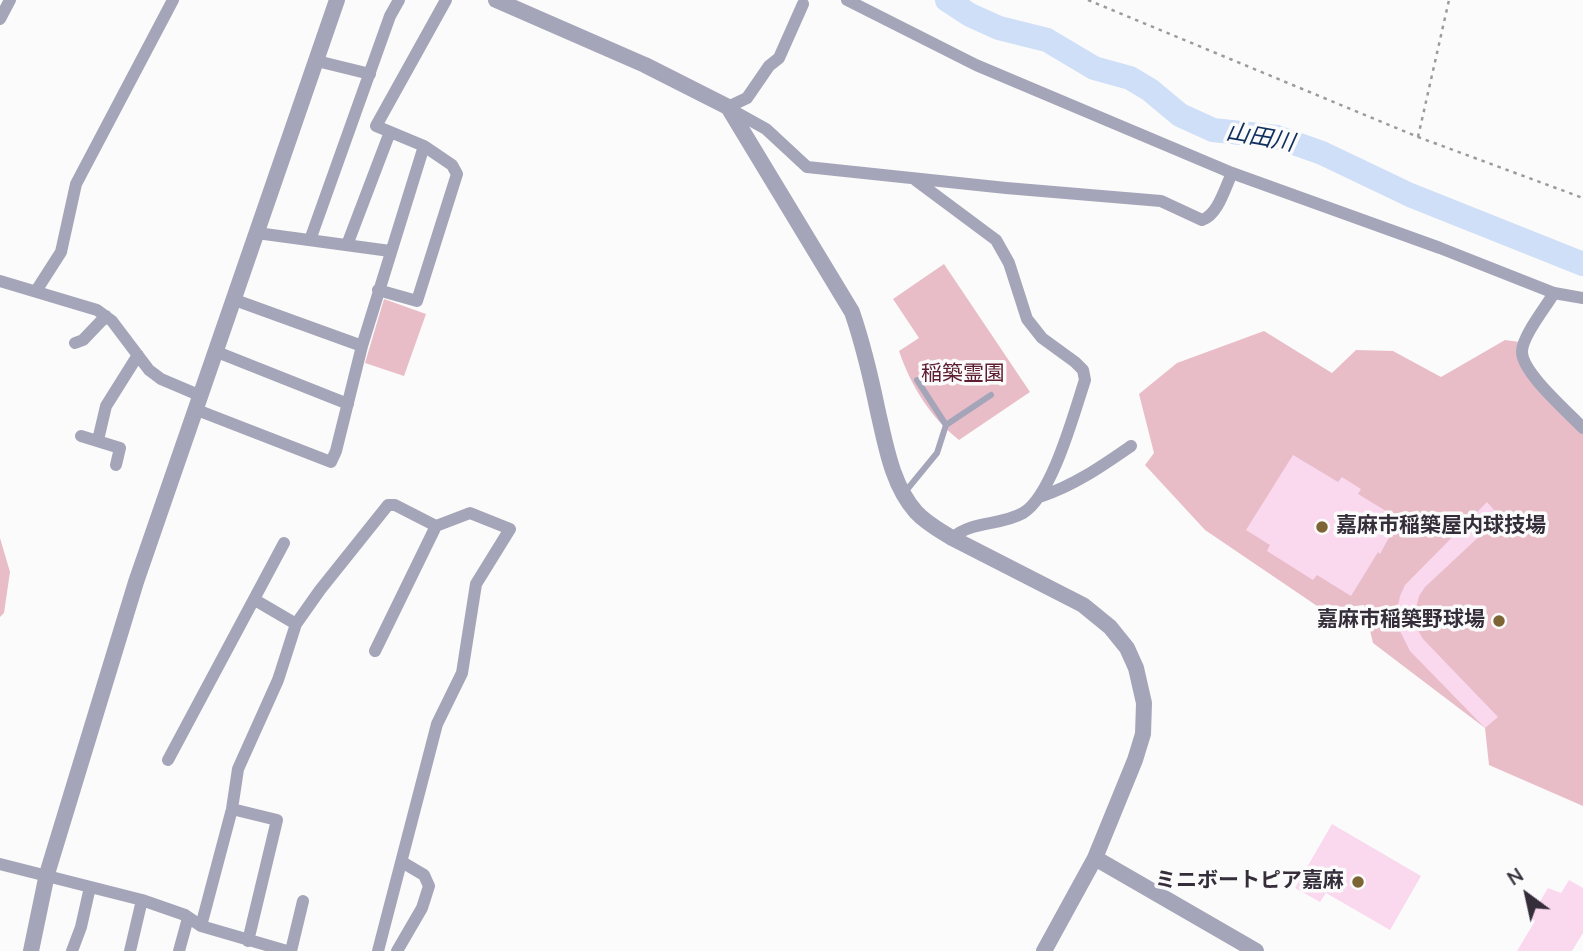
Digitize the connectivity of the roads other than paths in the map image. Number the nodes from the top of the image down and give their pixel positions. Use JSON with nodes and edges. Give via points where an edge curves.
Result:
{"nodes":[{"id":1,"x":10,"y":0,"type":"edge"},
{"id":2,"x":173,"y":0,"type":"edge"},
{"id":3,"x":337,"y":0,"type":"edge"},
{"id":4,"x":399,"y":0,"type":"edge"},
{"id":5,"x":446,"y":0,"type":"edge"},
{"id":6,"x":496,"y":0,"type":"edge"},
{"id":7,"x":847,"y":0,"type":"edge"},
{"id":8,"x":803,"y":4,"type":"dead end"},
{"id":9,"x":0,"y":19,"type":"edge"},
{"id":10,"x":317,"y":61,"type":"junction"},
{"id":11,"x":370,"y":74,"type":"junction"},
{"id":12,"x":728,"y":107,"type":"junction"},
{"id":13,"x":353,"y":119,"type":"junction"},
{"id":14,"x":376,"y":126,"type":"junction"},
{"id":15,"x":390,"y":132,"type":"junction"},
{"id":16,"x":424,"y":146,"type":"junction"},
{"id":17,"x":1233,"y":173,"type":"junction"},
{"id":18,"x":913,"y":179,"type":"junction"},
{"id":19,"x":257,"y":233,"type":"junction"},
{"id":20,"x":310,"y":240,"type":"junction"},
{"id":21,"x":348,"y":245,"type":"junction"},
{"id":22,"x":390,"y":251,"type":"junction"},
{"id":23,"x":0,"y":281,"type":"edge"},
{"id":24,"x":378,"y":290,"type":"junction"},
{"id":25,"x":36,"y":291,"type":"junction"},
{"id":26,"x":1554,"y":293,"type":"junction"},
{"id":27,"x":1583,"y":298,"type":"edge"},
{"id":28,"x":235,"y":300,"type":"junction"},
{"id":29,"x":106,"y":316,"type":"junction"},
{"id":30,"x":75,"y":343,"type":"dead end"},
{"id":31,"x":362,"y":346,"type":"junction"},
{"id":32,"x":217,"y":352,"type":"junction"},
{"id":33,"x":138,"y":355,"type":"junction"},
{"id":34,"x":917,"y":380,"type":"dead end"},
{"id":35,"x":991,"y":396,"type":"dead end"},
{"id":36,"x":199,"y":403,"type":"junction"},
{"id":37,"x":348,"y":404,"type":"junction"},
{"id":38,"x":946,"y":425,"type":"junction"},
{"id":39,"x":1583,"y":428,"type":"edge"},
{"id":40,"x":81,"y":436,"type":"dead end"},
{"id":41,"x":98,"y":440,"type":"junction"},
{"id":42,"x":1131,"y":446,"type":"dead end"},
{"id":43,"x":116,"y":465,"type":"dead end"},
{"id":44,"x":904,"y":493,"type":"junction"},
{"id":45,"x":1042,"y":496,"type":"junction"},
{"id":46,"x":436,"y":526,"type":"junction"},
{"id":47,"x":952,"y":538,"type":"junction"},
{"id":48,"x":284,"y":543,"type":"dead end"},
{"id":49,"x":255,"y":600,"type":"junction"},
{"id":50,"x":296,"y":624,"type":"junction"},
{"id":51,"x":375,"y":651,"type":"dead end"},
{"id":52,"x":168,"y":760,"type":"dead end"},
{"id":53,"x":232,"y":809,"type":"junction"},
{"id":54,"x":0,"y":853,"type":"edge"},
{"id":55,"x":1095,"y":858,"type":"junction"},
{"id":56,"x":402,"y":862,"type":"junction"},
{"id":57,"x":0,"y":864,"type":"edge"},
{"id":58,"x":29,"y":870,"type":"junction"},
{"id":59,"x":47,"y":874,"type":"junction"},
{"id":60,"x":90,"y":887,"type":"junction"},
{"id":61,"x":142,"y":900,"type":"junction"},
{"id":62,"x":303,"y":901,"type":"dead end"},
{"id":63,"x":188,"y":918,"type":"junction"},
{"id":64,"x":201,"y":926,"type":"junction"},
{"id":65,"x":255,"y":945,"type":"edge"},
{"id":66,"x":31,"y":951,"type":"edge"},
{"id":67,"x":72,"y":951,"type":"edge"},
{"id":68,"x":130,"y":951,"type":"edge"},
{"id":69,"x":179,"y":951,"type":"edge"},
{"id":70,"x":289,"y":951,"type":"edge"},
{"id":71,"x":378,"y":951,"type":"edge"},
{"id":72,"x":397,"y":951,"type":"edge"},
{"id":73,"x":1044,"y":951,"type":"edge"},
{"id":74,"x":1256,"y":951,"type":"edge"}],
"edges":[{"from":1,"to":9,"type":"street"},
{"from":2,"to":25,"type":"street","via":[[76,184],[61,252]]},
{"from":3,"to":10,"type":"street"},
{"from":4,"to":11,"type":"street"},
{"from":5,"to":14,"type":"street"},
{"from":6,"to":12,"type":"street"},
{"from":7,"to":17,"type":"street","via":[[976,65]]},
{"from":8,"to":12,"type":"street","via":[[779,58],[747,97]]},
{"from":10,"to":11,"type":"street"},
{"from":10,"to":19,"type":"street"},
{"from":11,"to":13,"type":"street"},
{"from":12,"to":18,"type":"street","via":[[766,129],[807,167]]},
{"from":12,"to":44,"type":"street","via":[[852,312],[891,465]]},
{"from":13,"to":14,"type":"street"},
{"from":13,"to":20,"type":"street"},
{"from":14,"to":15,"type":"street"},
{"from":15,"to":16,"type":"street"},
{"from":15,"to":21,"type":"street"},
{"from":16,"to":22,"type":"street"},
{"from":16,"to":24,"type":"street","via":[[452,164],[457,174],[417,301]]},
{"from":17,"to":18,"type":"street","via":[[1214,211],[1202,220],[1161,201]]},
{"from":17,"to":26,"type":"street"},
{"from":18,"to":45,"type":"street","via":[[996,240],[1009,263],[1027,318],[1042,338],[1083,370],[1085,380]]},
{"from":19,"to":20,"type":"street"},
{"from":19,"to":28,"type":"street"},
{"from":20,"to":21,"type":"street"},
{"from":21,"to":22,"type":"street"},
{"from":22,"to":24,"type":"street"},
{"from":23,"to":25,"type":"street"},
{"from":24,"to":31,"type":"street"},
{"from":25,"to":29,"type":"street"},
{"from":26,"to":27,"type":"street"},
{"from":26,"to":39,"type":"street","via":[[1522,351],[1530,372]]},
{"from":28,"to":31,"type":"street"},
{"from":28,"to":32,"type":"street"},
{"from":29,"to":30,"type":"street"},
{"from":29,"to":33,"type":"street"},
{"from":31,"to":37,"type":"street"},
{"from":32,"to":36,"type":"street"},
{"from":32,"to":37,"type":"street"},
{"from":33,"to":36,"type":"street","via":[[149,370]]},
{"from":33,"to":41,"type":"street","via":[[106,406]]},
{"from":34,"to":38,"type":"lane"},
{"from":35,"to":38,"type":"lane"},
{"from":36,"to":37,"type":"street","via":[[331,462]]},
{"from":36,"to":59,"type":"street","via":[[136,582]]},
{"from":38,"to":44,"type":"lane","via":[[937,453]]},
{"from":40,"to":41,"type":"street"},
{"from":41,"to":43,"type":"street","via":[[120,448]]},
{"from":42,"to":45,"type":"street","via":[[1083,479]]},
{"from":44,"to":47,"type":"street","via":[[915,512]]},
{"from":45,"to":47,"type":"street","via":[[1022,514],[978,524]]},
{"from":46,"to":50,"type":"street","via":[[388,505]]},
{"from":46,"to":51,"type":"street"},
{"from":46,"to":56,"type":"street","via":[[470,513],[510,528],[476,584],[462,673],[437,723]]},
{"from":47,"to":55,"type":"street","via":[[1083,605],[1110,627],[1136,668],[1144,703],[1143,734]]},
{"from":48,"to":49,"type":"street"},
{"from":49,"to":50,"type":"street"},
{"from":49,"to":52,"type":"street"},
{"from":50,"to":53,"type":"street","via":[[278,680],[238,769]]},
{"from":53,"to":64,"type":"street"},
{"from":53,"to":65,"type":"street","via":[[277,820]]},
{"from":54,"to":58,"type":"street"},
{"from":55,"to":73,"type":"street"},
{"from":55,"to":74,"type":"street"},
{"from":56,"to":71,"type":"street"},
{"from":56,"to":72,"type":"street","via":[[424,875],[429,886]]},
{"from":57,"to":58,"type":"street"},
{"from":58,"to":59,"type":"street"},
{"from":59,"to":60,"type":"street"},
{"from":59,"to":66,"type":"street"},
{"from":60,"to":61,"type":"street"},
{"from":60,"to":67,"type":"street"},
{"from":61,"to":63,"type":"street"},
{"from":61,"to":68,"type":"street"},
{"from":62,"to":70,"type":"street"},
{"from":63,"to":64,"type":"street"},
{"from":63,"to":69,"type":"street"},
{"from":64,"to":65,"type":"street"},
{"from":65,"to":70,"type":"street"}]}
